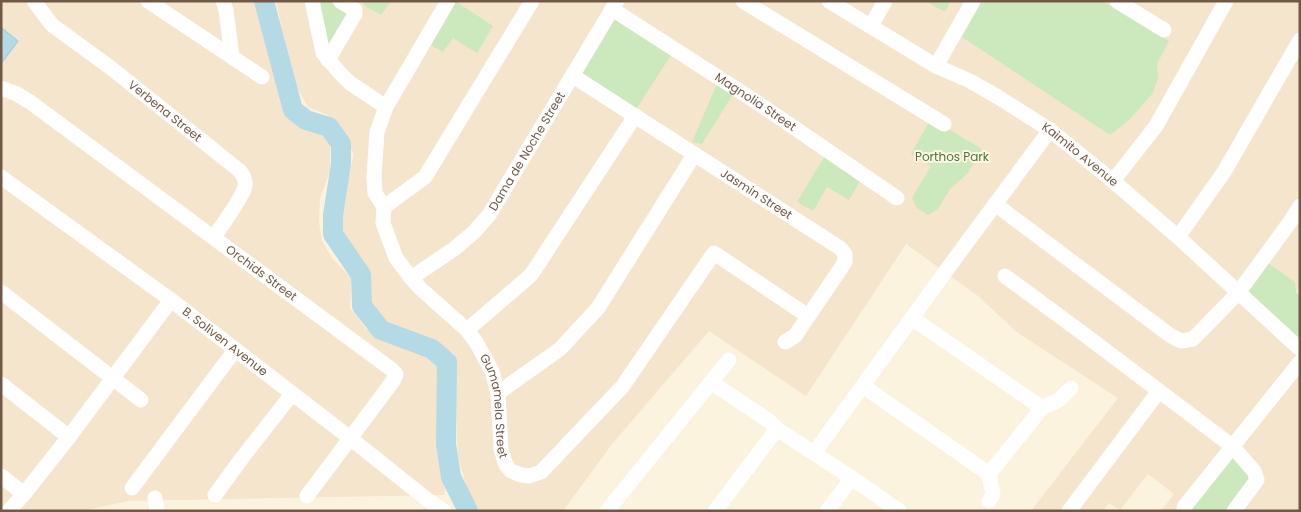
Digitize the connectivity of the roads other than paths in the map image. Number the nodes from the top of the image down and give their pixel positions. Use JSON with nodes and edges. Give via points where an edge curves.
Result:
{"nodes":[{"id":1,"x":34,"y":1,"type":"edge"},
{"id":2,"x":148,"y":1,"type":"edge"},
{"id":3,"x":223,"y":1,"type":"edge"},
{"id":4,"x":312,"y":1,"type":"edge"},
{"id":5,"x":340,"y":1,"type":"edge"},
{"id":6,"x":448,"y":1,"type":"edge"},
{"id":7,"x":532,"y":1,"type":"edge"},
{"id":8,"x":743,"y":1,"type":"edge"},
{"id":9,"x":829,"y":1,"type":"edge"},
{"id":10,"x":885,"y":1,"type":"edge"},
{"id":11,"x":973,"y":1,"type":"edge"},
{"id":12,"x":1117,"y":1,"type":"edge"},
{"id":13,"x":1226,"y":1,"type":"edge"},
{"id":14,"x":614,"y":5,"type":"edge"},
{"id":15,"x":1138,"y":7,"type":"edge"},
{"id":16,"x":871,"y":26,"type":"junction"},
{"id":17,"x":1164,"y":30,"type":"dead end"},
{"id":18,"x":1300,"y":40,"type":"edge"},
{"id":19,"x":232,"y":57,"type":"junction"},
{"id":20,"x":328,"y":60,"type":"junction"},
{"id":21,"x":936,"y":66,"type":"junction"},
{"id":22,"x":573,"y":76,"type":"junction"},
{"id":23,"x":262,"y":77,"type":"dead end"},
{"id":24,"x":1,"y":88,"type":"edge"},
{"id":25,"x":386,"y":107,"type":"junction"},
{"id":26,"x":635,"y":116,"type":"junction"},
{"id":27,"x":944,"y":124,"type":"dead end"},
{"id":28,"x":1050,"y":130,"type":"junction"},
{"id":29,"x":694,"y":155,"type":"junction"},
{"id":30,"x":1,"y":177,"type":"edge"},
{"id":31,"x":1113,"y":181,"type":"junction"},
{"id":32,"x":897,"y":198,"type":"dead end"},
{"id":33,"x":995,"y":204,"type":"junction"},
{"id":34,"x":1300,"y":206,"type":"edge"},
{"id":35,"x":384,"y":207,"type":"junction"},
{"id":36,"x":214,"y":237,"type":"junction"},
{"id":37,"x":1178,"y":238,"type":"junction"},
{"id":38,"x":1005,"y":276,"type":"dead end"},
{"id":39,"x":411,"y":278,"type":"junction"},
{"id":40,"x":1,"y":292,"type":"edge"},
{"id":41,"x":1238,"y":294,"type":"junction"},
{"id":42,"x":171,"y":300,"type":"junction"},
{"id":43,"x":808,"y":316,"type":"junction"},
{"id":44,"x":912,"y":318,"type":"junction"},
{"id":45,"x":467,"y":330,"type":"junction"},
{"id":46,"x":785,"y":342,"type":"dead end"},
{"id":47,"x":1300,"y":349,"type":"edge"},
{"id":48,"x":235,"y":350,"type":"junction"},
{"id":49,"x":729,"y":360,"type":"dead end"},
{"id":50,"x":1300,"y":362,"type":"edge"},
{"id":51,"x":113,"y":378,"type":"junction"},
{"id":52,"x":711,"y":382,"type":"junction"},
{"id":53,"x":1,"y":384,"type":"edge"},
{"id":54,"x":863,"y":386,"type":"junction"},
{"id":55,"x":1070,"y":388,"type":"dead end"},
{"id":56,"x":1159,"y":391,"type":"junction"},
{"id":57,"x":292,"y":394,"type":"junction"},
{"id":58,"x":498,"y":394,"type":"junction"},
{"id":59,"x":141,"y":400,"type":"dead end"},
{"id":60,"x":1042,"y":408,"type":"junction"},
{"id":61,"x":777,"y":429,"type":"junction"},
{"id":62,"x":69,"y":436,"type":"junction"},
{"id":63,"x":350,"y":438,"type":"junction"},
{"id":64,"x":1232,"y":446,"type":"junction"},
{"id":65,"x":814,"y":453,"type":"junction"},
{"id":66,"x":989,"y":474,"type":"junction"},
{"id":67,"x":1,"y":476,"type":"edge"},
{"id":68,"x":852,"y":478,"type":"junction"},
{"id":69,"x":132,"y":488,"type":"dead end"},
{"id":70,"x":24,"y":494,"type":"junction"},
{"id":71,"x":215,"y":495,"type":"dead end"},
{"id":72,"x":307,"y":496,"type":"dead end"},
{"id":73,"x":989,"y":501,"type":"dead end"},
{"id":74,"x":9,"y":511,"type":"edge"},
{"id":75,"x":444,"y":511,"type":"edge"},
{"id":76,"x":607,"y":511,"type":"edge"},
{"id":77,"x":715,"y":511,"type":"edge"},
{"id":78,"x":827,"y":511,"type":"edge"},
{"id":79,"x":899,"y":511,"type":"edge"},
{"id":80,"x":1069,"y":511,"type":"edge"},
{"id":81,"x":1186,"y":511,"type":"edge"},
{"id":82,"x":1234,"y":511,"type":"edge"}],
"edges":[{"from":1,"to":36,"type":"street","name":"Verbena Street","via":[[52,25],[240,171],[245,179],[242,195]]},
{"from":2,"to":19,"type":"street"},
{"from":3,"to":19,"type":"street"},
{"from":4,"to":20,"type":"street","via":[[323,53]]},
{"from":5,"to":20,"type":"street","via":[[355,10],[355,14]]},
{"from":6,"to":25,"type":"street","name":"Gumamela Street"},
{"from":7,"to":35,"type":"street","via":[[425,177]]},
{"from":8,"to":27,"type":"street"},
{"from":9,"to":16,"type":"street","name":"Kaimito Avenue"},
{"from":10,"to":16,"type":"street"},
{"from":11,"to":21,"type":"street"},
{"from":12,"to":15,"type":"street"},
{"from":13,"to":31,"type":"street","via":[[1156,126]]},
{"from":14,"to":22,"type":"street","name":"Dama de Noche Street"},
{"from":14,"to":32,"type":"street","name":"Magnolia Street"},
{"from":15,"to":17,"type":"street"},
{"from":16,"to":21,"type":"street","name":"Kaimito Avenue"},
{"from":18,"to":37,"type":"street","via":[[1224,172]]},
{"from":19,"to":23,"type":"street"},
{"from":20,"to":25,"type":"street","via":[[350,83]]},
{"from":21,"to":28,"type":"street","name":"Kaimito Avenue","via":[[998,97]]},
{"from":22,"to":26,"type":"street","name":"Jasmin Street"},
{"from":22,"to":39,"type":"street","name":"Dama de Noche Street","via":[[489,215],[454,249]]},
{"from":24,"to":36,"type":"street","name":"Orchids Street","via":[[30,102]]},
{"from":25,"to":35,"type":"street","name":"Gumamela Street","via":[[377,132],[374,176],[375,193]]},
{"from":26,"to":29,"type":"street","name":"Jasmin Street"},
{"from":26,"to":45,"type":"street","via":[[531,275]]},
{"from":28,"to":31,"type":"street","name":"Kaimito Avenue"},
{"from":28,"to":33,"type":"street"},
{"from":29,"to":43,"type":"street","name":"Jasmin Street","via":[[845,254],[845,262]]},
{"from":29,"to":58,"type":"street","via":[[598,308],[560,349]]},
{"from":30,"to":42,"type":"street","name":"B. Soliven Avenue"},
{"from":31,"to":37,"type":"street","name":"Kaimito Avenue"},
{"from":33,"to":41,"type":"street","via":[[1181,341],[1193,338]]},
{"from":33,"to":44,"type":"street"},
{"from":34,"to":41,"type":"street"},
{"from":35,"to":39,"type":"street","name":"Gumamela Street","via":[[384,223],[396,258]]},
{"from":36,"to":63,"type":"street","name":"Orchids Street","via":[[396,374]]},
{"from":37,"to":41,"type":"street","name":"Kaimito Avenue"},
{"from":38,"to":56,"type":"street"},
{"from":39,"to":45,"type":"street","name":"Gumamela Street"},
{"from":40,"to":51,"type":"street"},
{"from":41,"to":47,"type":"street","name":"Kaimito Avenue"},
{"from":42,"to":48,"type":"street","name":"B. Soliven Avenue"},
{"from":42,"to":51,"type":"street"},
{"from":43,"to":46,"type":"street","name":"Jasmin Street","via":[[795,336]]},
{"from":43,"to":58,"type":"street","name":"Gumamela Street","via":[[714,253],[622,387],[541,472],[529,476],[511,472],[506,465],[501,449]]},
{"from":44,"to":54,"type":"street"},
{"from":44,"to":60,"type":"street"},
{"from":45,"to":58,"type":"street","name":"Gumamela Street","via":[[492,371]]},
{"from":48,"to":57,"type":"street","name":"B. Soliven Avenue"},
{"from":48,"to":69,"type":"street"},
{"from":49,"to":52,"type":"street"},
{"from":50,"to":64,"type":"street"},
{"from":51,"to":59,"type":"street"},
{"from":51,"to":62,"type":"street"},
{"from":52,"to":61,"type":"street"},
{"from":52,"to":76,"type":"street"},
{"from":53,"to":62,"type":"street"},
{"from":54,"to":65,"type":"street"},
{"from":54,"to":66,"type":"street"},
{"from":55,"to":60,"type":"street","via":[[1060,400]]},
{"from":56,"to":64,"type":"street"},
{"from":56,"to":80,"type":"street"},
{"from":57,"to":63,"type":"street","name":"B. Soliven Avenue"},
{"from":57,"to":71,"type":"street"},
{"from":60,"to":66,"type":"street"},
{"from":61,"to":65,"type":"street"},
{"from":61,"to":77,"type":"street"},
{"from":62,"to":70,"type":"street"},
{"from":63,"to":72,"type":"street","name":"Orchids Street"},
{"from":63,"to":75,"type":"street","name":"B. Soliven Avenue"},
{"from":64,"to":81,"type":"street","via":[[1185,506]]},
{"from":64,"to":82,"type":"street","via":[[1254,471],[1257,480]]},
{"from":65,"to":68,"type":"street"},
{"from":66,"to":73,"type":"street","via":[[993,494]]},
{"from":67,"to":70,"type":"street"},
{"from":68,"to":78,"type":"street"},
{"from":68,"to":79,"type":"street"},
{"from":70,"to":74,"type":"street"}]}
